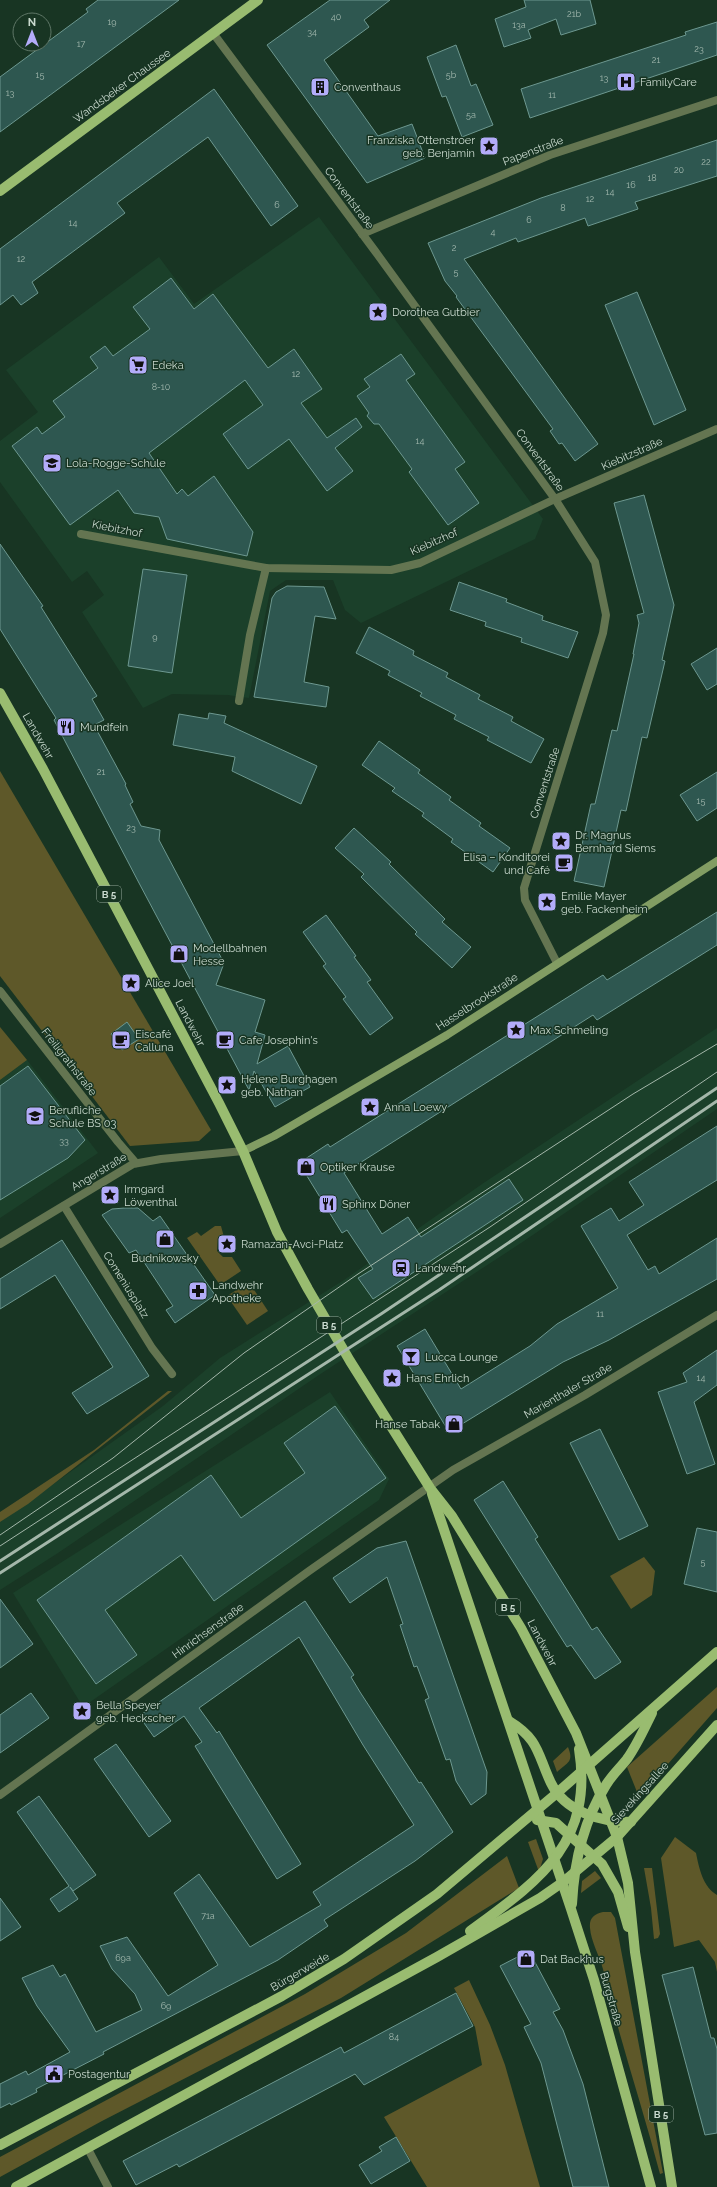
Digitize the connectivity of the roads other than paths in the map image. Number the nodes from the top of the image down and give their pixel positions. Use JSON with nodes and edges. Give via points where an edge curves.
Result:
{"nodes":[{"id":1,"x":258,"y":0,"type":"edge"},
{"id":2,"x":213,"y":33,"type":"junction"},
{"id":3,"x":717,"y":100,"type":"edge"},
{"id":4,"x":0,"y":191,"type":"edge"},
{"id":5,"x":362,"y":234,"type":"junction"},
{"id":6,"x":717,"y":428,"type":"edge"},
{"id":7,"x":555,"y":499,"type":"junction"},
{"id":8,"x":81,"y":534,"type":"dead end"},
{"id":9,"x":266,"y":568,"type":"junction"},
{"id":10,"x":0,"y":693,"type":"edge"},
{"id":11,"x":239,"y":701,"type":"dead end"},
{"id":12,"x":717,"y":861,"type":"edge"},
{"id":13,"x":558,"y":963,"type":"junction"},
{"id":14,"x":0,"y":992,"type":"edge"},
{"id":15,"x":243,"y":1151,"type":"junction"},
{"id":16,"x":136,"y":1163,"type":"junction"},
{"id":17,"x":64,"y":1206,"type":"junction"},
{"id":18,"x":0,"y":1244,"type":"edge"},
{"id":19,"x":717,"y":1315,"type":"edge"},
{"id":20,"x":172,"y":1374,"type":"dead end"},
{"id":21,"x":430,"y":1488,"type":"junction"},
{"id":22,"x":717,"y":1652,"type":"edge"},
{"id":23,"x":653,"y":1710,"type":"junction"},
{"id":24,"x":509,"y":1721,"type":"junction"},
{"id":25,"x":717,"y":1725,"type":"edge"},
{"id":26,"x":585,"y":1769,"type":"junction"},
{"id":27,"x":558,"y":1793,"type":"junction"},
{"id":28,"x":0,"y":1794,"type":"edge"},
{"id":29,"x":601,"y":1794,"type":"junction"},
{"id":30,"x":539,"y":1809,"type":"junction"},
{"id":31,"x":578,"y":1810,"type":"junction"},
{"id":32,"x":590,"y":1815,"type":"junction"},
{"id":33,"x":542,"y":1819,"type":"junction"},
{"id":34,"x":525,"y":1821,"type":"junction"},
{"id":35,"x":611,"y":1821,"type":"junction"},
{"id":36,"x":631,"y":1822,"type":"junction"},
{"id":37,"x":569,"y":1834,"type":"junction"},
{"id":38,"x":617,"y":1837,"type":"junction"},
{"id":39,"x":581,"y":1844,"type":"junction"},
{"id":40,"x":594,"y":1856,"type":"junction"},
{"id":41,"x":555,"y":1858,"type":"junction"},
{"id":42,"x":575,"y":1872,"type":"junction"},
{"id":43,"x":563,"y":1882,"type":"junction"},
{"id":44,"x":572,"y":1909,"type":"junction"},
{"id":45,"x":635,"y":1952,"type":"junction"},
{"id":46,"x":437,"y":1957,"type":"junction"},
{"id":47,"x":0,"y":2145,"type":"edge"},
{"id":48,"x":88,"y":2149,"type":"junction"},
{"id":49,"x":16,"y":2187,"type":"edge"},
{"id":50,"x":108,"y":2187,"type":"edge"},
{"id":51,"x":651,"y":2187,"type":"edge"},
{"id":52,"x":672,"y":2187,"type":"edge"}],
"edges":[{"from":1,"to":2,"type":"main road","name":"Wandsbeker Chaussee"},
{"from":2,"to":4,"type":"main road","name":"Wandsbeker Chaussee"},
{"from":2,"to":5,"type":"street","name":"Conventstraße"},
{"from":3,"to":5,"type":"street","name":"Papenstraße","via":[[550,154]]},
{"from":5,"to":7,"type":"street","name":"Conventstraße"},
{"from":6,"to":7,"type":"street","name":"Kiebitzstraße"},
{"from":7,"to":9,"type":"street","name":"Kiebitzhof","via":[[420,563],[391,570]]},
{"from":7,"to":13,"type":"street","name":"Conventstraße","via":[[595,562],[606,615],[587,687],[524,888],[525,900]]},
{"from":8,"to":9,"type":"street","name":"Kiebitzhof"},
{"from":9,"to":11,"type":"street","via":[[250,636]]},
{"from":10,"to":15,"type":"main road","name":"Landwehr","number":"B 5","via":[[43,769]]},
{"from":12,"to":13,"type":"street","name":"Hasselbrookstraße"},
{"from":13,"to":15,"type":"street","name":"Hasselbrookstraße","via":[[420,1051],[274,1136]]},
{"from":14,"to":16,"type":"street","name":"Freiligrathstraße"},
{"from":15,"to":16,"type":"street","name":"Angerstraße"},
{"from":15,"to":21,"type":"main road","name":"Landwehr","number":"B 5","via":[[277,1232],[308,1289]]},
{"from":16,"to":17,"type":"street","name":"Angerstraße"},
{"from":17,"to":18,"type":"street","name":"Angerstraße"},
{"from":17,"to":20,"type":"street","name":"Comeniusplatz","via":[[152,1348]]},
{"from":19,"to":21,"type":"street","name":"Marienthaler Straße","via":[[585,1395],[465,1463]]},
{"from":21,"to":24,"type":"main road","name":"Landwehr","number":"B 5"},
{"from":21,"to":26,"type":"main road","name":"Landwehr","number":"B 5","via":[[452,1516],[521,1628],[576,1733]]},
{"from":21,"to":28,"type":"street","name":"Hinrichsenstraße","via":[[309,1571]]},
{"from":22,"to":23,"type":"main road"},
{"from":23,"to":26,"type":"main road"},
{"from":23,"to":29,"type":"main road","via":[[627,1758]]},
{"from":24,"to":27,"type":"main road","via":[[524,1730],[538,1748],[550,1782]]},
{"from":24,"to":30,"type":"main road","name":"Landwehr","number":"B 5"},
{"from":25,"to":36,"type":"main road","name":"Sievekingsallee"},
{"from":26,"to":27,"type":"main road","name":"Bürgerweide"},
{"from":26,"to":29,"type":"main road","name":"Landwehr","number":"B 5"},
{"from":26,"to":31,"type":"main road"},
{"from":27,"to":30,"type":"main road","name":"Bürgerweide"},
{"from":27,"to":31,"type":"main road"},
{"from":29,"to":32,"type":"main road"},
{"from":29,"to":35,"type":"main road","name":"Landwehr","number":"B 5"},
{"from":30,"to":33,"type":"main road","name":"Burgstraße","number":"B 5"},
{"from":30,"to":34,"type":"main road","name":"Bürgerweide"},
{"from":31,"to":32,"type":"main road"},
{"from":31,"to":37,"type":"main road"},
{"from":32,"to":35,"type":"main road"},
{"from":32,"to":39,"type":"main road"},
{"from":33,"to":34,"type":"main road"},
{"from":33,"to":37,"type":"main road","via":[[556,1823]]},
{"from":33,"to":41,"type":"main road","name":"Burgstraße","number":"B 5"},
{"from":34,"to":47,"type":"main road","name":"Bürgerweide","via":[[437,1894],[337,1965],[131,2078]]},
{"from":35,"to":36,"type":"main road"},
{"from":35,"to":38,"type":"main road","name":"Landwehr","number":"B 5"},
{"from":36,"to":38,"type":"main road","name":"Sievekingsallee"},
{"from":37,"to":39,"type":"main road"},
{"from":37,"to":41,"type":"main road"},
{"from":38,"to":40,"type":"main road","name":"Sievekingsallee"},
{"from":38,"to":45,"type":"main road","number":"B 5","via":[[628,1883]]},
{"from":39,"to":40,"type":"main road"},
{"from":39,"to":42,"type":"main road"},
{"from":40,"to":42,"type":"main road","name":"Sievekingsallee"},
{"from":40,"to":45,"type":"main road","via":[[609,1873],[618,1892]]},
{"from":41,"to":43,"type":"main road","name":"Burgstraße","number":"B 5"},
{"from":41,"to":46,"type":"main road","via":[[540,1877]]},
{"from":42,"to":43,"type":"main road","name":"Sievekingsallee"},
{"from":42,"to":44,"type":"main road"},
{"from":43,"to":44,"type":"main road","name":"Burgstraße","number":"B 5"},
{"from":43,"to":46,"type":"main road"},
{"from":44,"to":51,"type":"main road","name":"Burgstraße","number":"B 5"},
{"from":45,"to":52,"type":"main road","number":"B 5"},
{"from":46,"to":48,"type":"main road"},
{"from":48,"to":49,"type":"main road"},
{"from":48,"to":50,"type":"street"}]}
